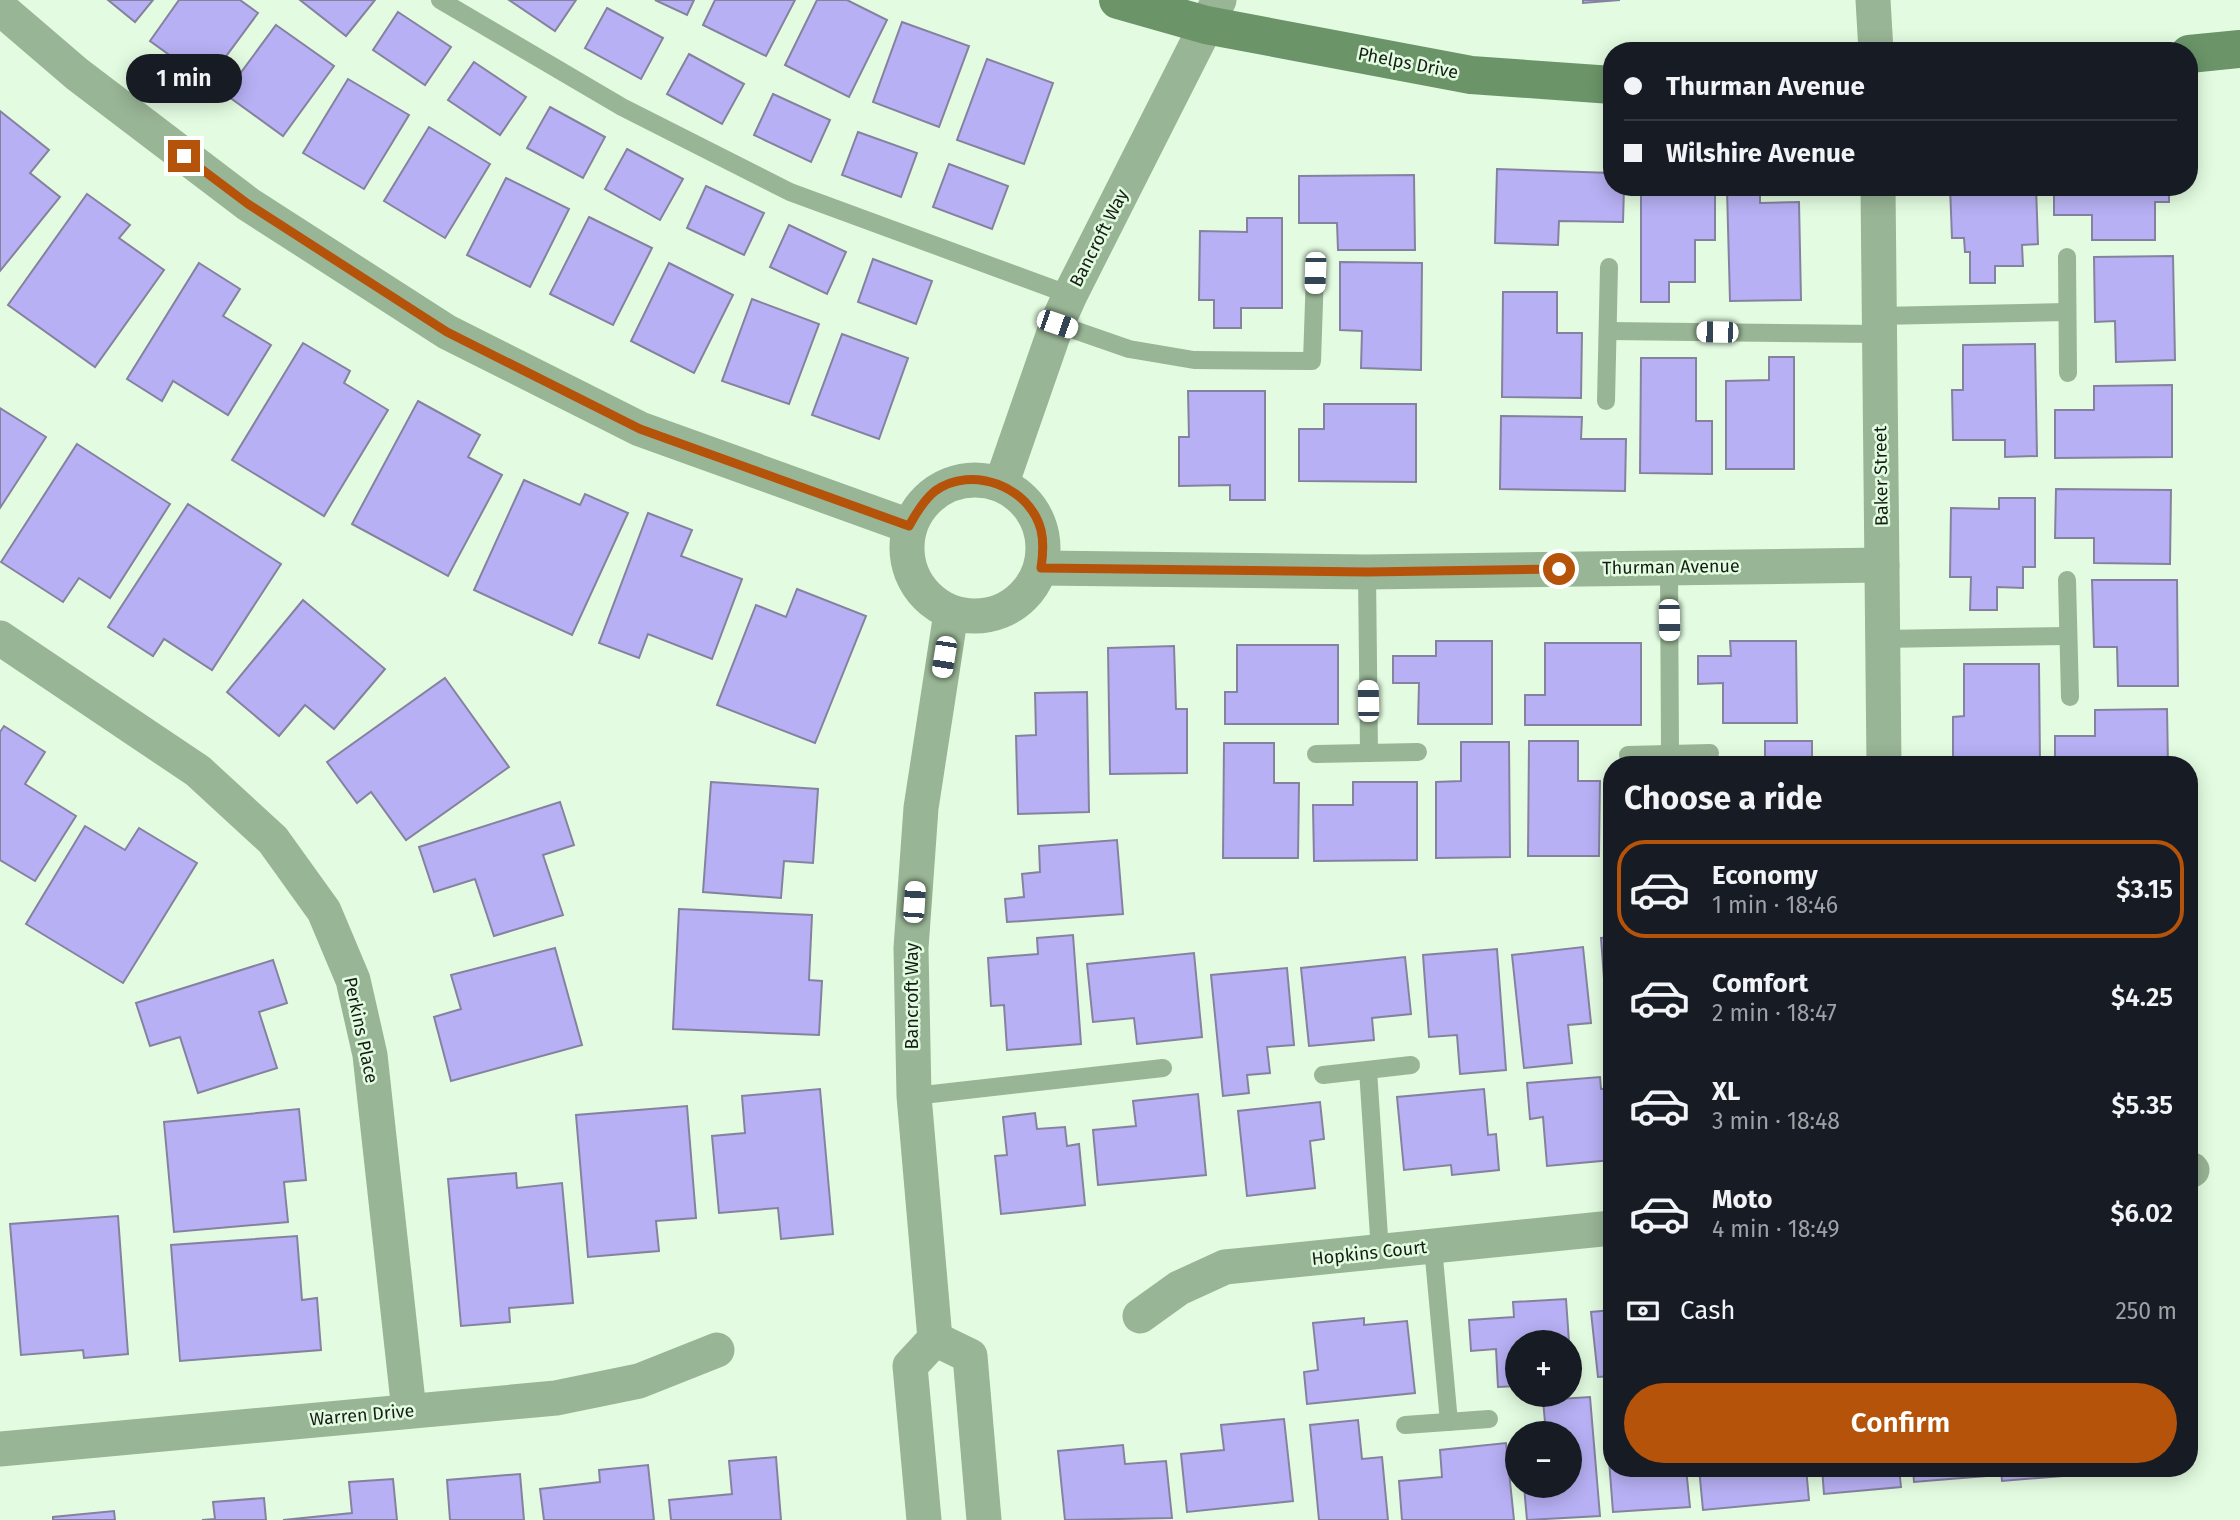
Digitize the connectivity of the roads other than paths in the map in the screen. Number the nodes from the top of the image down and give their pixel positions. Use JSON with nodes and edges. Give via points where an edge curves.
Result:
{"nodes":[{"id":1,"x":439,"y":0,"type":"edge"},
{"id":2,"x":1118,"y":0,"type":"edge"},
{"id":3,"x":1872,"y":0,"type":"edge"},
{"id":4,"x":0,"y":8,"type":"edge"},
{"id":5,"x":1212,"y":12,"type":"edge"},
{"id":6,"x":1875,"y":42,"type":"edge"},
{"id":7,"x":2240,"y":49,"type":"edge"},
{"id":8,"x":2198,"y":53,"type":"edge"},
{"id":9,"x":1603,"y":84,"type":"edge"},
{"id":10,"x":1878,"y":196,"type":"edge"},
{"id":11,"x":2067,"y":257,"type":"dead end"},
{"id":12,"x":1609,"y":267,"type":"dead end"},
{"id":13,"x":1315,"y":273,"type":"dead end"},
{"id":14,"x":1064,"y":309,"type":"junction"},
{"id":15,"x":2066,"y":312,"type":"junction"},
{"id":16,"x":1879,"y":325,"type":"junction"},
{"id":17,"x":1609,"y":331,"type":"junction"},
{"id":18,"x":2068,"y":373,"type":"dead end"},
{"id":19,"x":1606,"y":401,"type":"dead end"},
{"id":20,"x":1002,"y":485,"type":"junction"},
{"id":21,"x":909,"y":526,"type":"junction"},
{"id":22,"x":1882,"y":565,"type":"junction"},
{"id":23,"x":1669,"y":567,"type":"junction"},
{"id":24,"x":1041,"y":568,"type":"junction"},
{"id":25,"x":1367,"y":572,"type":"junction"},
{"id":26,"x":2067,"y":580,"type":"dead end"},
{"id":27,"x":951,"y":613,"type":"junction"},
{"id":28,"x":2068,"y":636,"type":"junction"},
{"id":29,"x":0,"y":638,"type":"edge"},
{"id":30,"x":1881,"y":639,"type":"junction"},
{"id":31,"x":2070,"y":697,"type":"dead end"},
{"id":32,"x":1418,"y":752,"type":"dead end"},
{"id":33,"x":1369,"y":753,"type":"junction"},
{"id":34,"x":1710,"y":753,"type":"dead end"},
{"id":35,"x":1316,"y":754,"type":"dead end"},
{"id":36,"x":1670,"y":754,"type":"junction"},
{"id":37,"x":1628,"y":755,"type":"dead end"},
{"id":38,"x":1884,"y":756,"type":"edge"},
{"id":39,"x":1411,"y":1065,"type":"dead end"},
{"id":40,"x":1163,"y":1068,"type":"dead end"},
{"id":41,"x":1368,"y":1070,"type":"junction"},
{"id":42,"x":1323,"y":1075,"type":"dead end"},
{"id":43,"x":914,"y":1096,"type":"junction"},
{"id":44,"x":1603,"y":1229,"type":"edge"},
{"id":45,"x":1433,"y":1247,"type":"junction"},
{"id":46,"x":1380,"y":1252,"type":"junction"},
{"id":47,"x":1140,"y":1315,"type":"dead end"},
{"id":48,"x":935,"y":1339,"type":"junction"},
{"id":49,"x":717,"y":1350,"type":"dead end"},
{"id":50,"x":409,"y":1411,"type":"junction"},
{"id":51,"x":1489,"y":1419,"type":"dead end"},
{"id":52,"x":1449,"y":1422,"type":"junction"},
{"id":53,"x":1405,"y":1426,"type":"dead end"},
{"id":54,"x":0,"y":1449,"type":"edge"},
{"id":55,"x":924,"y":1520,"type":"edge"},
{"id":56,"x":984,"y":1520,"type":"edge"}],
"edges":[{"from":1,"to":14,"type":"lane","via":[[622,107],[790,191]]},
{"from":2,"to":5,"type":"street","name":"Phelps Drive"},
{"from":3,"to":6,"type":"street"},
{"from":4,"to":21,"type":"street","via":[[76,74],[248,204],[447,332],[640,429]]},
{"from":5,"to":9,"type":"street","name":"Phelps Drive","via":[[1471,75]]},
{"from":5,"to":14,"type":"street","name":"Bancroft Way"},
{"from":7,"to":8,"type":"street"},
{"from":10,"to":16,"type":"street","name":"Baker Street"},
{"from":11,"to":15,"type":"lane"},
{"from":12,"to":17,"type":"lane"},
{"from":13,"to":14,"type":"lane","via":[[1312,361],[1194,360],[1129,349]]},
{"from":14,"to":20,"type":"street","name":"Bancroft Way"},
{"from":15,"to":16,"type":"lane"},
{"from":15,"to":18,"type":"lane"},
{"from":16,"to":17,"type":"lane"},
{"from":16,"to":22,"type":"street","name":"Baker Street"},
{"from":17,"to":19,"type":"lane"},
{"from":20,"to":21,"type":"street","via":[[980,480],[957,482],[936,491],[920,506]]},
{"from":20,"to":24,"type":"street","via":[[1019,495],[1041,528]]},
{"from":21,"to":27,"type":"street","via":[[908,568],[932,603]]},
{"from":22,"to":23,"type":"street","name":"Thurman Avenue"},
{"from":22,"to":30,"type":"street","name":"Baker Street"},
{"from":23,"to":25,"type":"street","name":"Thurman Avenue"},
{"from":23,"to":36,"type":"lane"},
{"from":24,"to":25,"type":"street","name":"Thurman Avenue"},
{"from":24,"to":27,"type":"street","via":[[1031,588],[1015,604],[995,614]]},
{"from":25,"to":33,"type":"lane"},
{"from":26,"to":28,"type":"lane"},
{"from":27,"to":43,"type":"street","name":"Bancroft Way","via":[[921,808],[911,948]]},
{"from":28,"to":30,"type":"lane"},
{"from":28,"to":31,"type":"lane"},
{"from":29,"to":50,"type":"street","name":"Perkins Place","via":[[198,771],[273,840],[324,911],[353,980],[370,1055]]},
{"from":30,"to":38,"type":"street","name":"Baker Street"},
{"from":32,"to":33,"type":"lane"},
{"from":33,"to":35,"type":"lane"},
{"from":34,"to":36,"type":"lane"},
{"from":36,"to":37,"type":"lane"},
{"from":39,"to":41,"type":"lane"},
{"from":40,"to":43,"type":"lane"},
{"from":41,"to":42,"type":"lane"},
{"from":41,"to":46,"type":"lane"},
{"from":43,"to":48,"type":"street","name":"Bancroft Way"},
{"from":44,"to":45,"type":"street","name":"Hopkins Court"},
{"from":45,"to":46,"type":"street","name":"Hopkins Court"},
{"from":45,"to":52,"type":"lane"},
{"from":46,"to":47,"type":"street","name":"Hopkins Court","via":[[1225,1267],[1180,1288]]},
{"from":48,"to":55,"type":"street","via":[[910,1366]]},
{"from":48,"to":56,"type":"street","via":[[970,1356]]},
{"from":49,"to":50,"type":"street","name":"Warren Drive","via":[[639,1381],[556,1398]]},
{"from":50,"to":54,"type":"street","name":"Warren Drive"},
{"from":51,"to":52,"type":"lane"},
{"from":52,"to":53,"type":"lane"}]}
